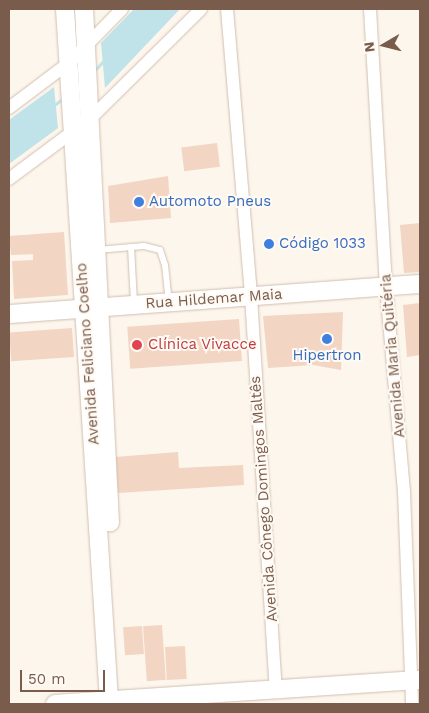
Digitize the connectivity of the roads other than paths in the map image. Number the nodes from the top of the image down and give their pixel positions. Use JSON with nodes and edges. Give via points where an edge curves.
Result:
{"nodes":[{"id":1,"x":65,"y":9,"type":"edge"},
{"id":2,"x":84,"y":9,"type":"edge"},
{"id":3,"x":122,"y":9,"type":"edge"},
{"id":4,"x":201,"y":9,"type":"edge"},
{"id":5,"x":227,"y":9,"type":"edge"},
{"id":6,"x":370,"y":9,"type":"edge"},
{"id":7,"x":79,"y":62,"type":"junction"},
{"id":8,"x":9,"y":108,"type":"edge"},
{"id":9,"x":91,"y":118,"type":"junction"},
{"id":10,"x":74,"y":132,"type":"junction"},
{"id":11,"x":9,"y":179,"type":"edge"},
{"id":12,"x":131,"y":246,"type":"junction"},
{"id":13,"x":96,"y":250,"type":"junction"},
{"id":14,"x":420,"y":284,"type":"edge"},
{"id":15,"x":386,"y":286,"type":"junction"},
{"id":16,"x":251,"y":296,"type":"junction"},
{"id":17,"x":169,"y":302,"type":"junction"},
{"id":18,"x":134,"y":305,"type":"junction"},
{"id":19,"x":92,"y":308,"type":"junction"},
{"id":20,"x":9,"y":314,"type":"edge"},
{"id":21,"x":415,"y":681,"type":"edge"},
{"id":22,"x":276,"y":691,"type":"junction"},
{"id":23,"x":115,"y":700,"type":"junction"},
{"id":24,"x":55,"y":704,"type":"edge"},
{"id":25,"x":412,"y":704,"type":"edge"}],
"edges":[{"from":1,"to":7,"type":"street","name":"Avenida Feliciano Coelho"},
{"from":2,"to":7,"type":"street","name":"Avenida Feliciano Coelho"},
{"from":3,"to":7,"type":"street"},
{"from":4,"to":9,"type":"street"},
{"from":5,"to":16,"type":"street","name":"Avenida Cônego Domingos Maltês"},
{"from":6,"to":15,"type":"street","name":"Avenida Maria Quitéria"},
{"from":7,"to":8,"type":"street"},
{"from":7,"to":9,"type":"street","name":"Avenida Feliciano Coelho","via":[[90,100]]},
{"from":7,"to":10,"type":"street","name":"Avenida Feliciano Coelho"},
{"from":9,"to":10,"type":"street"},
{"from":9,"to":13,"type":"street","name":"Avenida Feliciano Coelho"},
{"from":10,"to":11,"type":"street"},
{"from":10,"to":19,"type":"street","name":"Avenida Feliciano Coelho"},
{"from":12,"to":13,"type":"lane"},
{"from":12,"to":17,"type":"lane","via":[[155,248],[163,254]]},
{"from":12,"to":18,"type":"lane"},
{"from":13,"to":19,"type":"street","name":"Avenida Feliciano Coelho"},
{"from":14,"to":15,"type":"street","name":"Rua Hildemar Maia"},
{"from":15,"to":16,"type":"street","name":"Rua Hildemar Maia"},
{"from":15,"to":21,"type":"street","name":"Avenida Maria Quitéria","via":[[404,492]]},
{"from":16,"to":17,"type":"street","name":"Rua Hildemar Maia"},
{"from":16,"to":22,"type":"street","name":"Avenida Cônego Domingos Maltês"},
{"from":17,"to":18,"type":"street","name":"Rua Hildemar Maia"},
{"from":18,"to":19,"type":"street","name":"Rua Hildemar Maia"},
{"from":19,"to":20,"type":"street","name":"Rua Hildemar Maia"},
{"from":19,"to":23,"type":"street","name":"Avenida Feliciano Coelho"},
{"from":21,"to":22,"type":"street"},
{"from":21,"to":25,"type":"street","name":"Avenida Maria Quitéria"},
{"from":22,"to":23,"type":"street"},
{"from":23,"to":24,"type":"street"}]}
